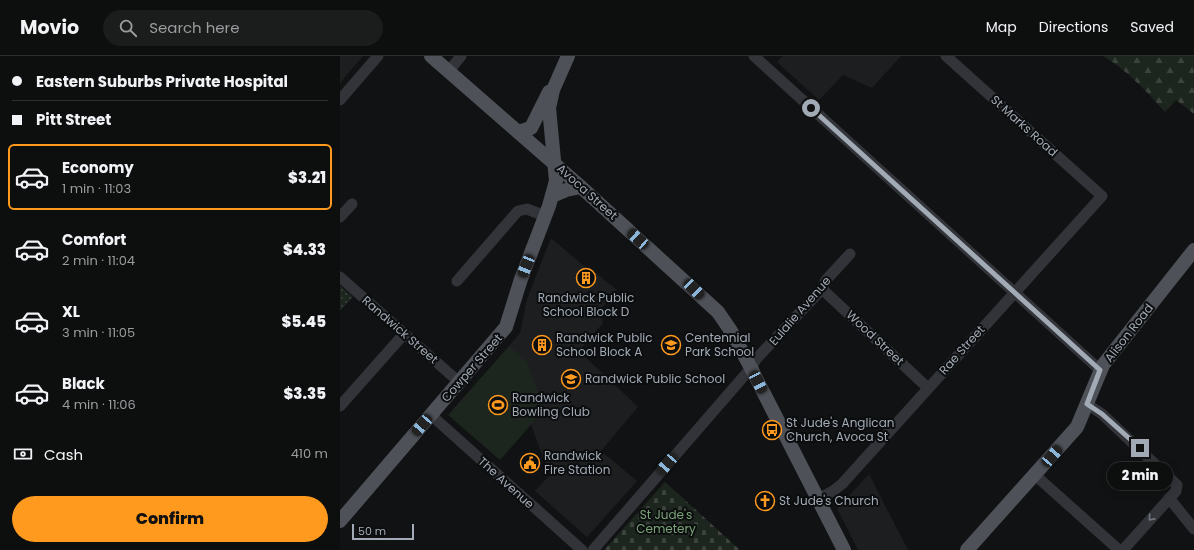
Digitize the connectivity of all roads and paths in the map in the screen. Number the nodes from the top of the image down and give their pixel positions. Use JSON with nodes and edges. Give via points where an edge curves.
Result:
{"nodes":[{"id":1,"x":378,"y":56,"type":"edge"},
{"id":2,"x":431,"y":56,"type":"edge"},
{"id":3,"x":461,"y":56,"type":"edge"},
{"id":4,"x":568,"y":56,"type":"edge"},
{"id":5,"x":754,"y":56,"type":"edge"},
{"id":6,"x":946,"y":56,"type":"edge"},
{"id":7,"x":449,"y":71,"type":"junction"},
{"id":8,"x":559,"y":76,"type":"junction"},
{"id":9,"x":340,"y":100,"type":"edge"},
{"id":10,"x":518,"y":132,"type":"junction"},
{"id":11,"x":554,"y":163,"type":"junction"},
{"id":12,"x":581,"y":187,"type":"junction"},
{"id":13,"x":552,"y":196,"type":"junction"},
{"id":14,"x":1102,"y":196,"type":"joint"},
{"id":15,"x":352,"y":204,"type":"dead end"},
{"id":16,"x":545,"y":216,"type":"junction"},
{"id":17,"x":340,"y":218,"type":"edge"},
{"id":18,"x":1194,"y":250,"type":"edge"},
{"id":19,"x":850,"y":254,"type":"dead end"},
{"id":20,"x":340,"y":277,"type":"edge"},
{"id":21,"x":457,"y":281,"type":"dead end"},
{"id":22,"x":822,"y":288,"type":"junction"},
{"id":23,"x":1014,"y":292,"type":"junction"},
{"id":24,"x":404,"y":334,"type":"junction"},
{"id":25,"x":751,"y":368,"type":"junction"},
{"id":26,"x":1100,"y":370,"type":"junction"},
{"id":27,"x":459,"y":382,"type":"junction"},
{"id":28,"x":928,"y":388,"type":"junction"},
{"id":29,"x":1087,"y":404,"type":"junction"},
{"id":30,"x":340,"y":406,"type":"edge"},
{"id":31,"x":431,"y":415,"type":"junction"},
{"id":32,"x":1035,"y":475,"type":"junction"},
{"id":33,"x":1169,"y":498,"type":"junction"},
{"id":34,"x":818,"y":499,"type":"junction"},
{"id":35,"x":340,"y":520,"type":"edge"},
{"id":36,"x":1194,"y":529,"type":"edge"},
{"id":37,"x":973,"y":548,"type":"edge"},
{"id":38,"x":582,"y":550,"type":"edge"},
{"id":39,"x":593,"y":550,"type":"edge"},
{"id":40,"x":844,"y":550,"type":"edge"},
{"id":41,"x":1119,"y":550,"type":"edge"},
{"id":42,"x":1123,"y":550,"type":"edge"}],
"edges":[{"from":1,"to":9,"type":"street"},
{"from":2,"to":7,"type":"main road","name":"Avoca Street"},
{"from":3,"to":7,"type":"street"},
{"from":4,"to":8,"type":"main road"},
{"from":5,"to":23,"type":"street"},
{"from":6,"to":14,"type":"street","name":"St Marks Road"},
{"from":7,"to":10,"type":"main road","name":"Avoca Street"},
{"from":8,"to":10,"type":"main road","via":[[542,103],[531,128]]},
{"from":8,"to":11,"type":"main road","name":"Cowper Street","via":[[550,108]]},
{"from":10,"to":11,"type":"main road","name":"Avoca Street"},
{"from":11,"to":12,"type":"main road","name":"Avoca Street"},
{"from":11,"to":13,"type":"main road","name":"Cowper Street","via":[[556,181]]},
{"from":12,"to":13,"type":"main road"},
{"from":12,"to":25,"type":"main road","name":"Avoca Street","via":[[718,312]]},
{"from":13,"to":16,"type":"main road","name":"Cowper Street"},
{"from":14,"to":23,"type":"street","name":"Rae Street"},
{"from":15,"to":17,"type":"street"},
{"from":16,"to":21,"type":"street","via":[[527,209],[518,211]]},
{"from":16,"to":27,"type":"main road","name":"Cowper Street","via":[[520,279],[503,332]]},
{"from":18,"to":26,"type":"main road","name":"Alison Road"},
{"from":19,"to":22,"type":"street","name":"Eulalie Avenue"},
{"from":20,"to":24,"type":"street","name":"Randwick Street"},
{"from":22,"to":25,"type":"street","name":"Eulalie Avenue","via":[[757,358]]},
{"from":22,"to":28,"type":"street","name":"Wood Street"},
{"from":23,"to":26,"type":"street"},
{"from":23,"to":28,"type":"street","name":"Rae Street"},
{"from":24,"to":27,"type":"street","name":"Randwick Street"},
{"from":24,"to":30,"type":"street"},
{"from":25,"to":34,"type":"main road","name":"Avoca Street"},
{"from":25,"to":39,"type":"street","name":"Eulalie Avenue"},
{"from":26,"to":29,"type":"main road","name":"Alison Road"},
{"from":27,"to":31,"type":"main road","name":"Cowper Street"},
{"from":28,"to":34,"type":"street","name":"Rae Street","via":[[842,484]]},
{"from":29,"to":32,"type":"main road","name":"Alison Road","via":[[1077,426]]},
{"from":29,"to":33,"type":"street","via":[[1102,414],[1176,483],[1177,489]]},
{"from":31,"to":35,"type":"main road","name":"Cowper Street"},
{"from":31,"to":38,"type":"street","name":"The Avenue"},
{"from":32,"to":37,"type":"main road","name":"Alison Road"},
{"from":32,"to":41,"type":"street"},
{"from":33,"to":36,"type":"street"},
{"from":33,"to":42,"type":"street","one_way":true},
{"from":34,"to":40,"type":"main road","name":"Avoca Street"}]}
